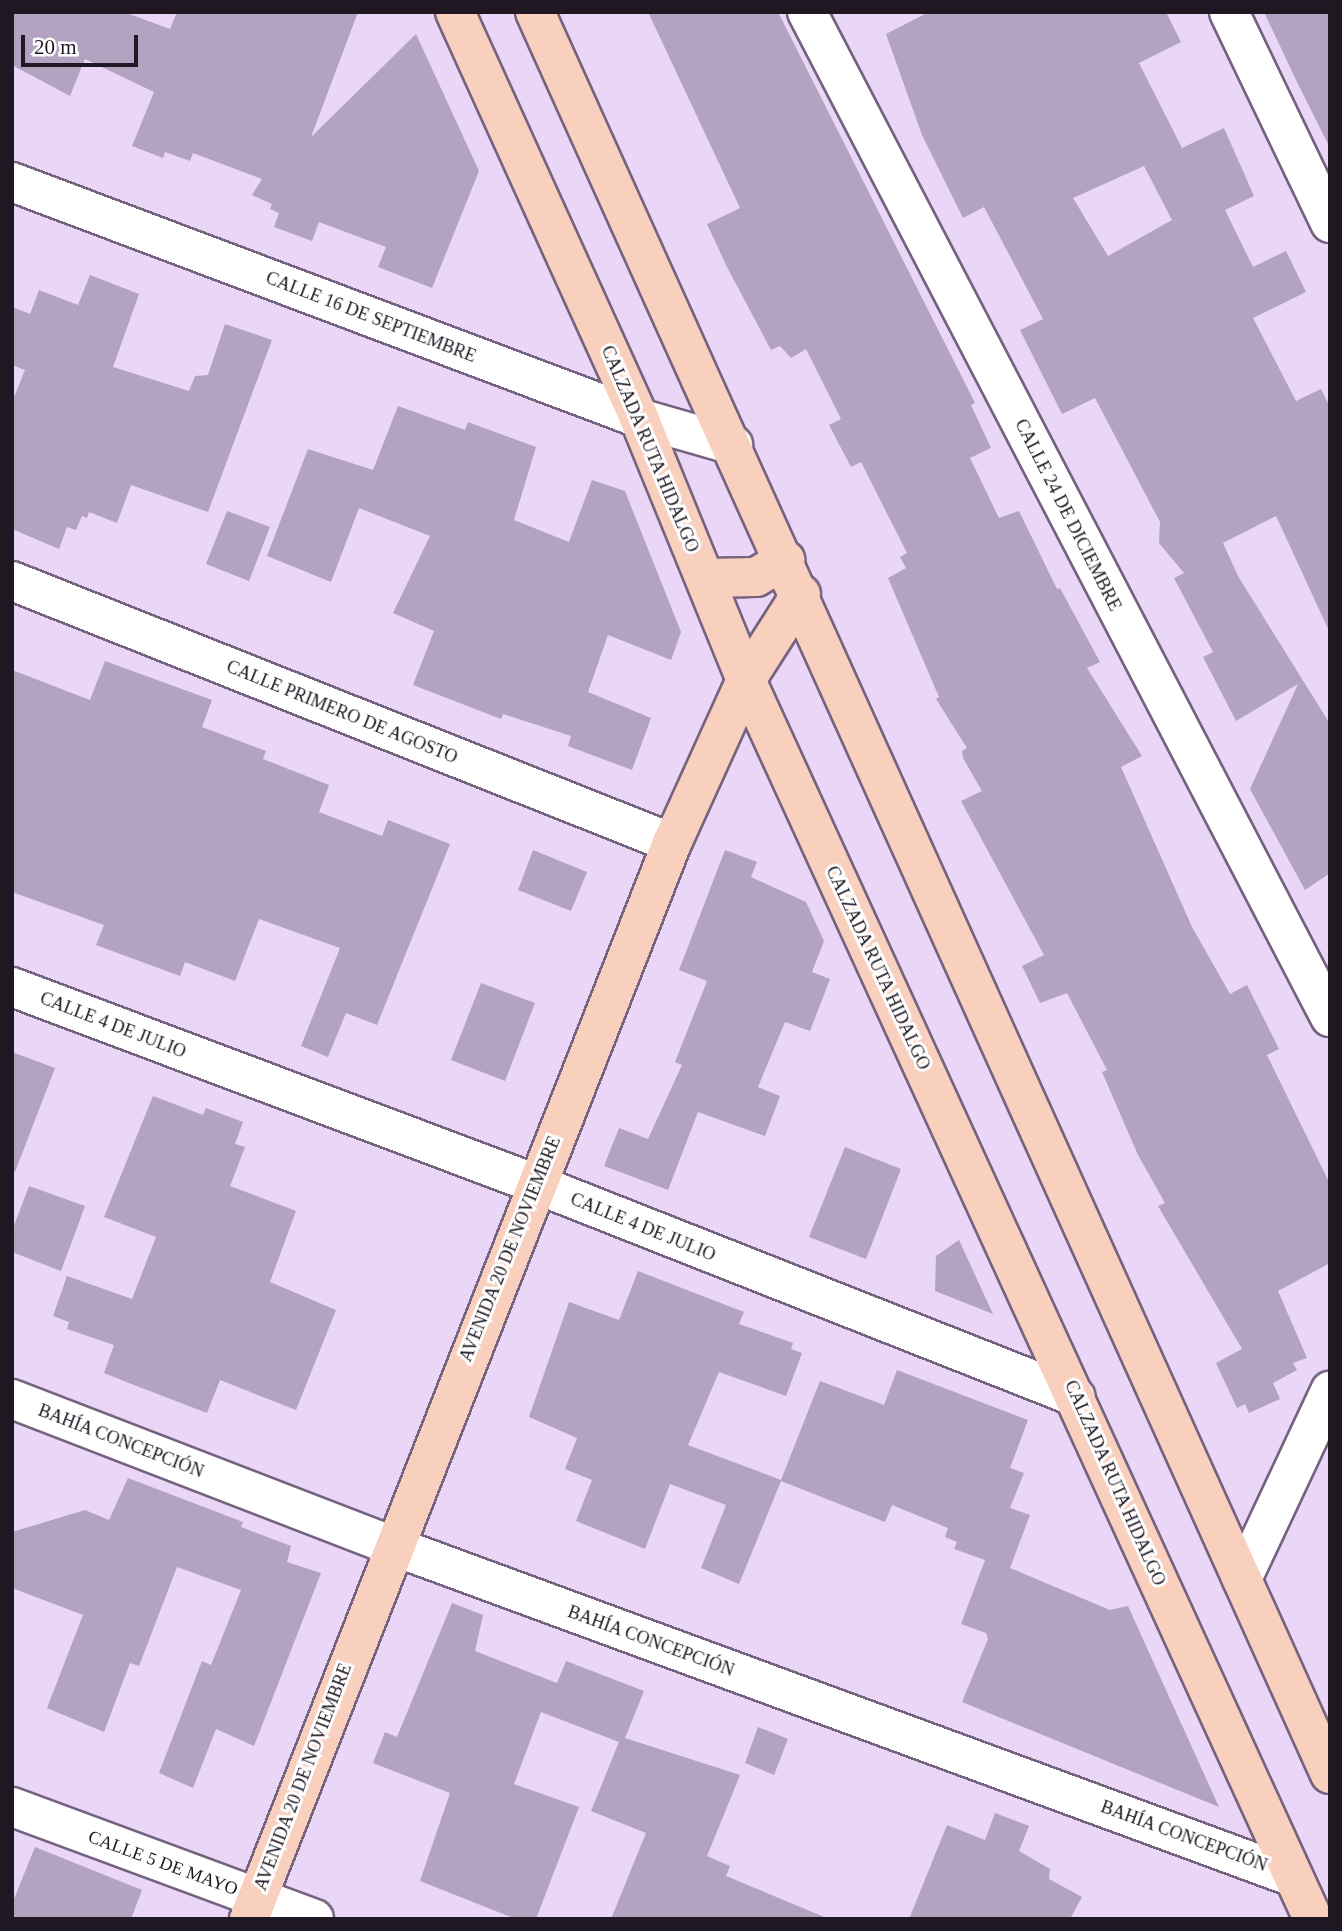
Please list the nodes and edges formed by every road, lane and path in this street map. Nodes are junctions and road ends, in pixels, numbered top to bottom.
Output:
1 (455, 12) edge
2 (535, 12) edge
3 (807, 12) edge
4 (1229, 12) edge
5 (12, 182) edge
6 (1330, 223) edge
7 (639, 418) junction
8 (733, 445) junction
9 (793, 577) junction
10 (706, 578) junction
11 (12, 581) edge
12 (746, 680) junction
13 (672, 843) junction
14 (12, 987) edge
15 (1330, 1017) edge
16 (536, 1184) junction
17 (1330, 1391) edge
18 (1076, 1397) junction
19 (12, 1399) edge
20 (393, 1546) junction
21 (1242, 1579) junction
22 (1330, 1774) edge
23 (12, 1807) edge
24 (1293, 1877) junction
25 (253, 1908) edge
26 (314, 1919) edge
27 (1313, 1919) edge

1 - 7 main road, CALZADA RUTA HIDALGO
2 - 8 main road
3 - 15 street, CALLE 24 DE DICIEMBRE
4 - 6 street
5 - 7 street, CALLE 16 DE SEPTIEMBRE
7 - 8 street, CALLE 16 DE SEPTIEMBRE
7 - 10 main road, CALZADA RUTA HIDALGO
8 - 9 main road
9 - 10 main road
9 - 12 main road, AVENIDA 20 DE NOVIEMBRE
9 - 21 main road
10 - 12 main road, CALZADA RUTA HIDALGO
11 - 13 street, CALLE PRIMERO DE AGOSTO
12 - 13 main road, AVENIDA 20 DE NOVIEMBRE
12 - 18 main road, CALZADA RUTA HIDALGO
13 - 16 main road, AVENIDA 20 DE NOVIEMBRE
14 - 16 street, CALLE 4 DE JULIO
16 - 18 street, CALLE 4 DE JULIO
16 - 20 main road, AVENIDA 20 DE NOVIEMBRE
17 - 21 street
18 - 24 main road, CALZADA RUTA HIDALGO
19 - 20 street, BAHÍA CONCEPCIÓN
20 - 24 street, BAHÍA CONCEPCIÓN
20 - 25 main road, AVENIDA 20 DE NOVIEMBRE
21 - 22 main road
23 - 25 street, CALLE 5 DE MAYO
24 - 27 main road, CALZADA RUTA HIDALGO
25 - 26 street, CALLE 5 DE MAYO

